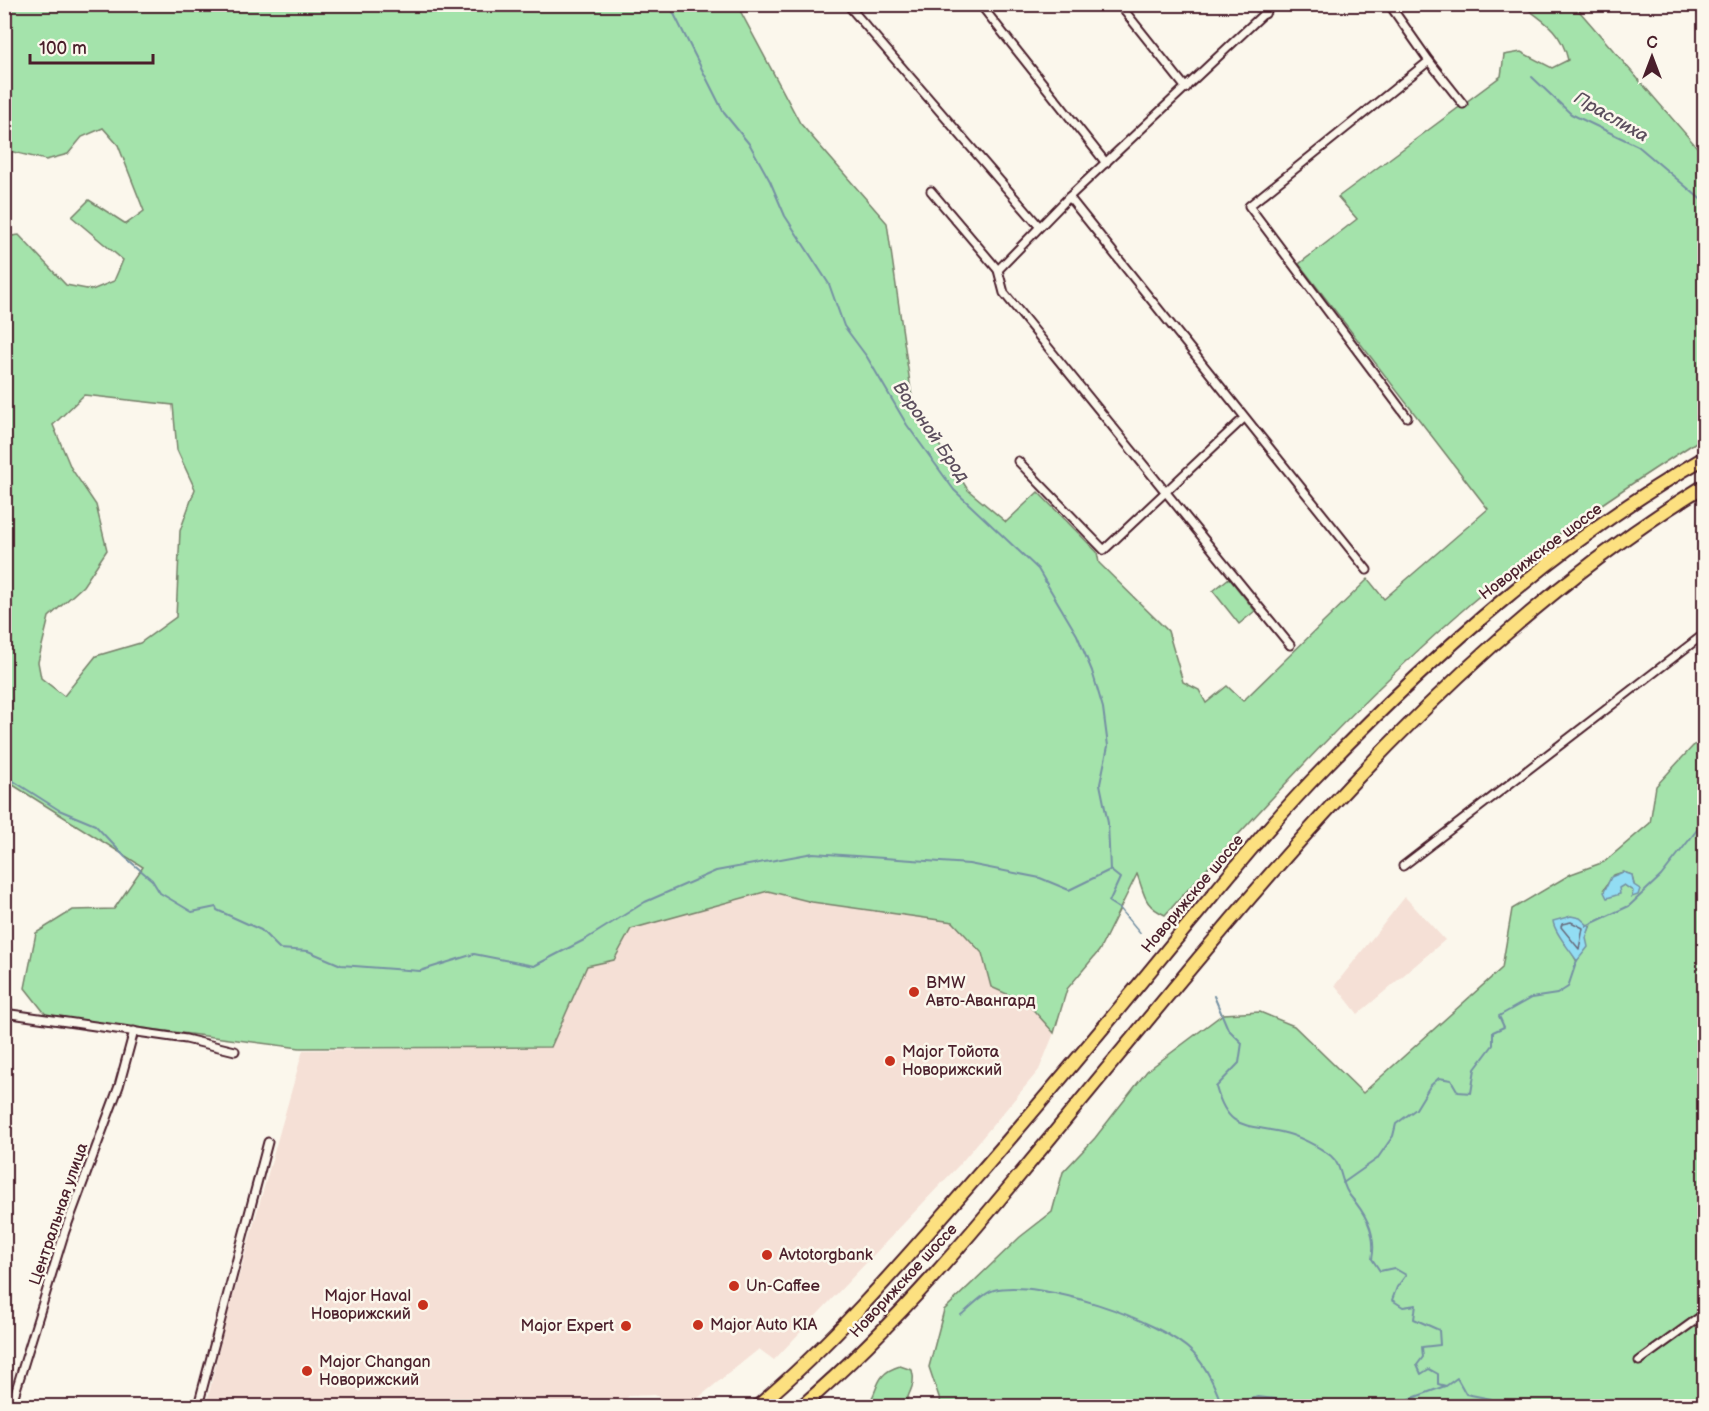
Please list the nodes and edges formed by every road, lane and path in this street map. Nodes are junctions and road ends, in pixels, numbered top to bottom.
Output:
1 (847, 4) edge
2 (980, 4) edge
3 (1119, 4) edge
4 (1258, 4) edge
5 (1274, 4) edge
6 (1389, 4) edge
7 (1265, 14) junction
8 (1429, 61) junction
9 (1186, 88) junction
10 (1463, 104) dead end
11 (1106, 163) junction
12 (931, 190) dead end
13 (1070, 197) junction
14 (1039, 226) junction
15 (998, 270) junction
16 (1407, 417) dead end
17 (1244, 418) junction
18 (1704, 458) edge
19 (1018, 460) dead end
20 (1704, 486) edge
21 (1167, 490) junction
22 (1367, 570) dead end
23 (1704, 634) edge
24 (1290, 645) dead end
25 (1403, 866) dead end
26 (4, 1013) edge
27 (134, 1031) junction
28 (235, 1052) dead end
29 (268, 1142) dead end
30 (1704, 1314) edge
31 (1639, 1361) dead end
32 (11, 1407) edge
33 (198, 1407) edge
34 (758, 1407) edge
35 (802, 1407) edge

1 - 14 street
2 - 11 street
3 - 9 street
4 - 7 street
5 - 7 street
6 - 8 street
7 - 9 street
8 - 10 street
8 - 16 street
9 - 11 street
11 - 13 street
12 - 15 street
13 - 14 street
13 - 17 street
14 - 15 street
15 - 21 street
17 - 21 street
17 - 22 street
18 - 34 highway, Новорижское шоссе
19 - 21 street
20 - 35 highway, Новорижское шоссе
21 - 24 street
23 - 25 street
26 - 27 street
27 - 28 street
27 - 32 street, Центральная улица
29 - 33 street
30 - 31 street

